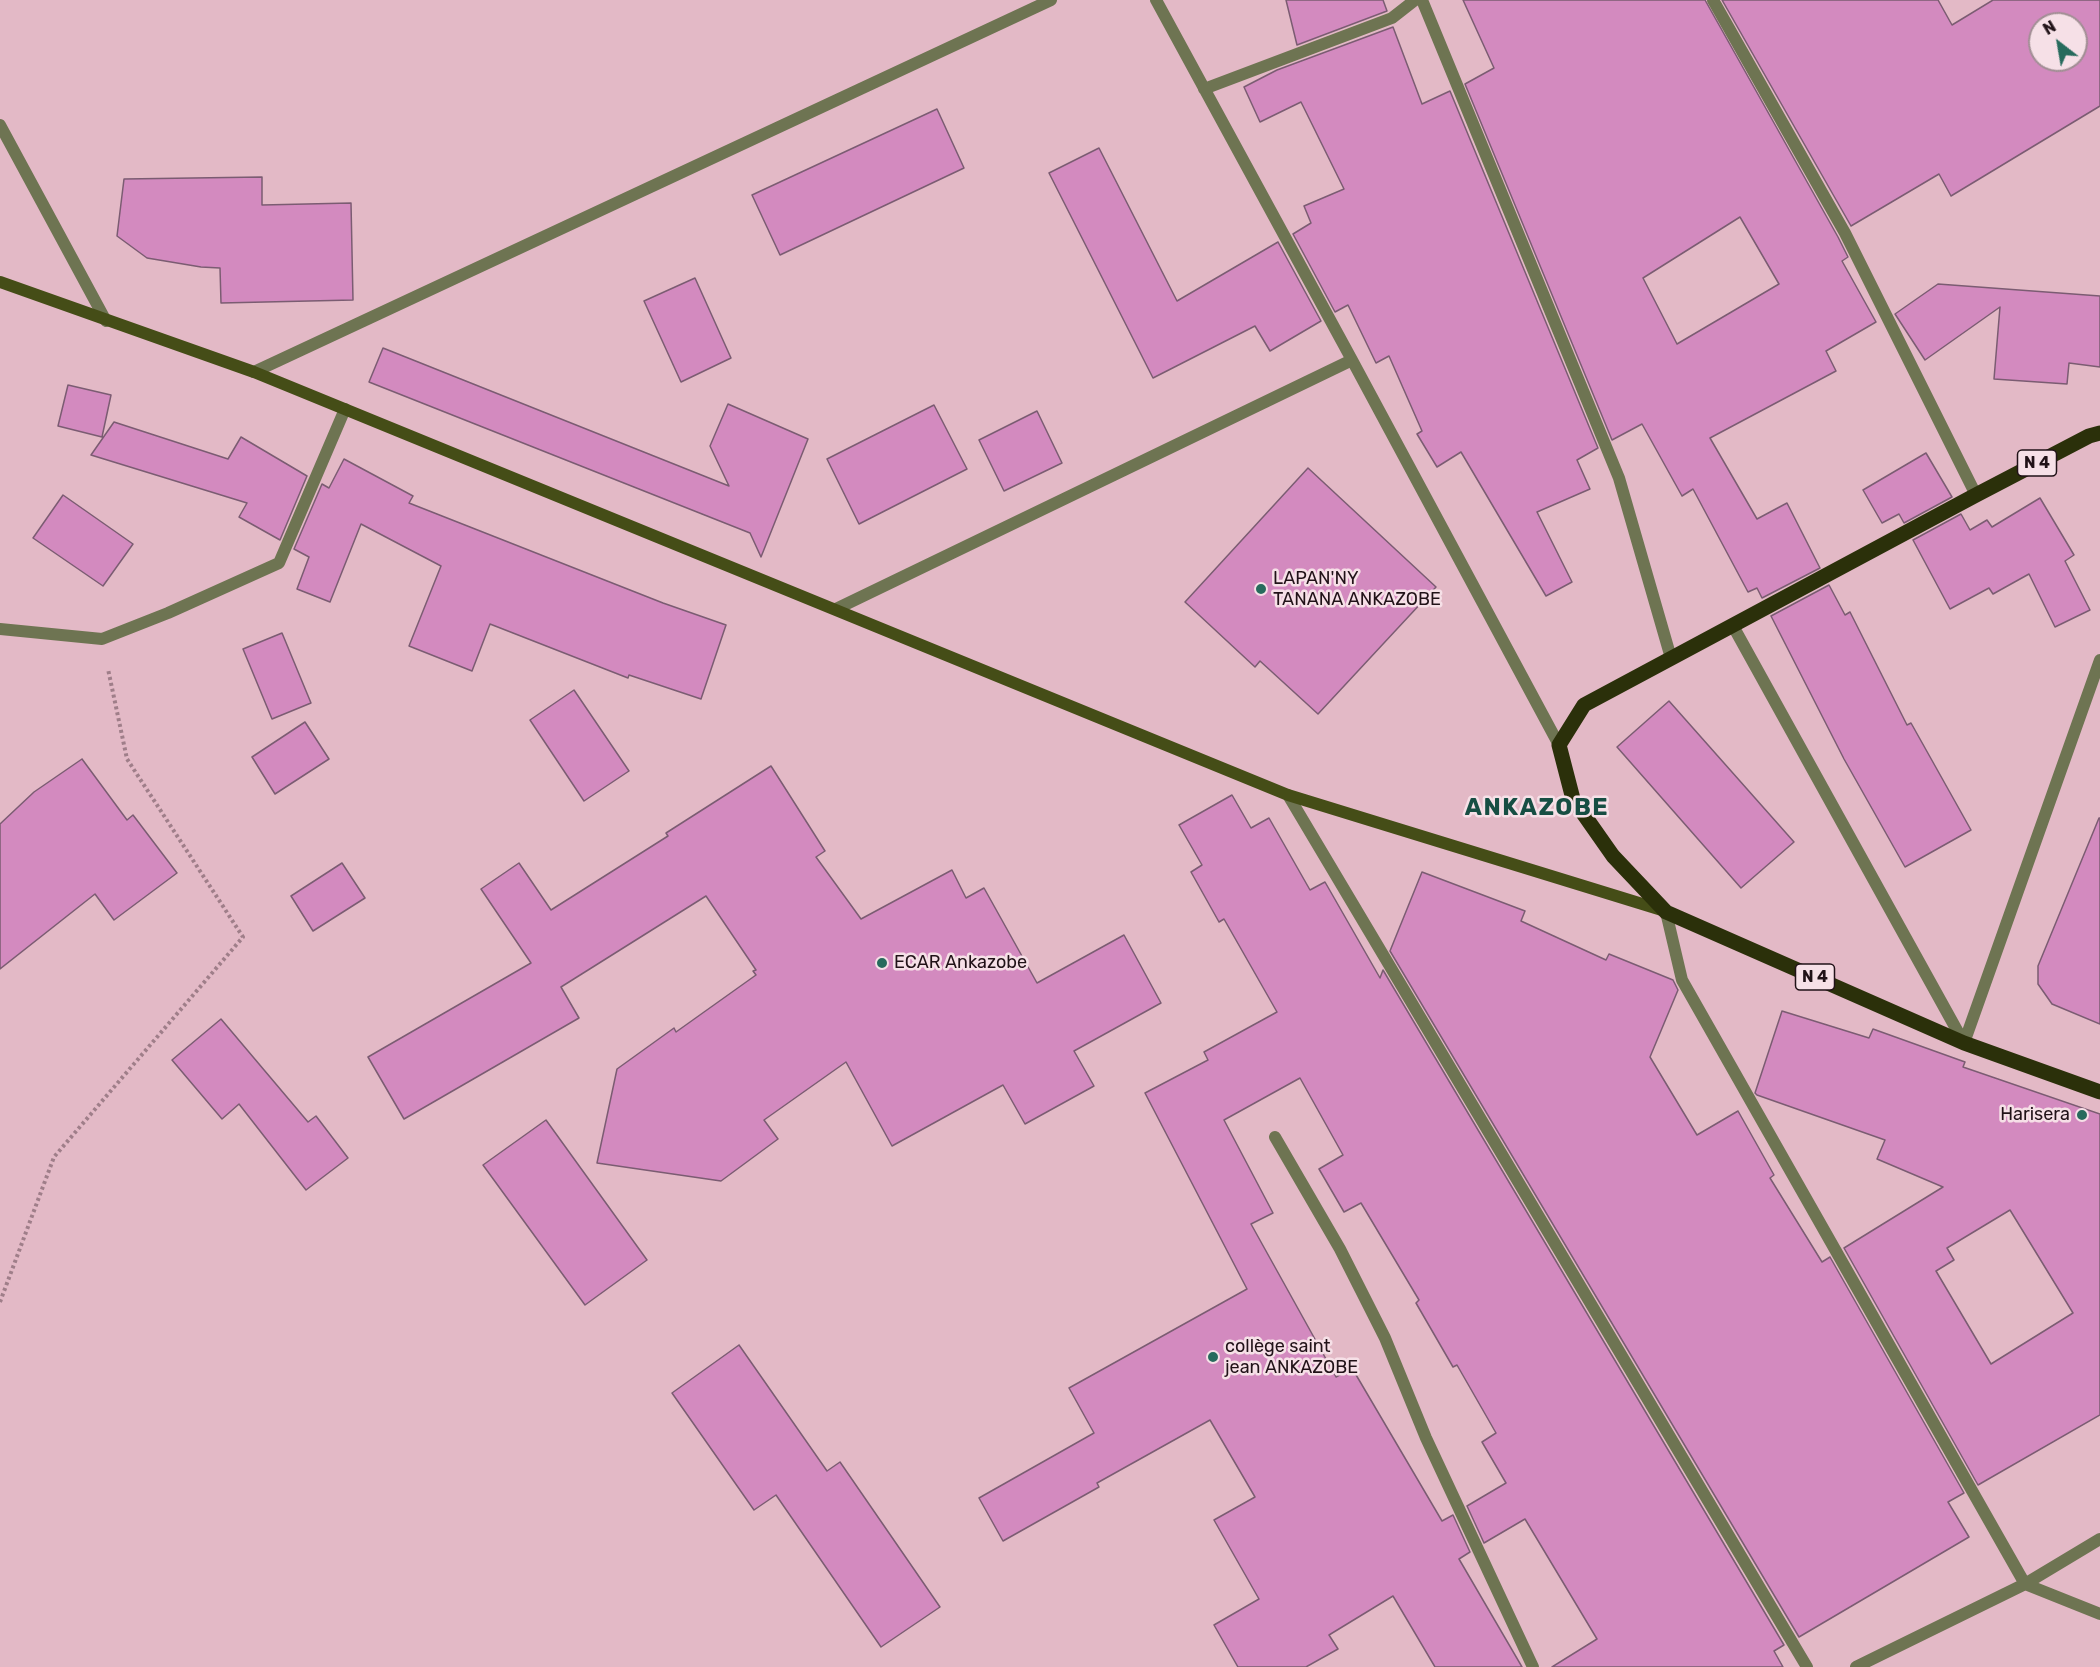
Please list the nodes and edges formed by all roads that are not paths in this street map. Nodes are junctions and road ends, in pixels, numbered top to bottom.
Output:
1 (1051, 0) edge
2 (1155, 0) edge
3 (1415, 0) edge
4 (1422, 0) edge
5 (1713, 0) edge
6 (1204, 89) junction
7 (0, 125) edge
8 (0, 282) edge
9 (106, 321) junction
10 (1352, 360) junction
11 (254, 372) junction
12 (345, 409) junction
13 (2100, 433) edge
14 (1976, 495) junction
15 (836, 609) junction
16 (1733, 626) junction
17 (0, 629) edge
18 (1671, 658) junction
19 (2100, 660) edge
20 (1559, 745) junction
21 (1288, 795) junction
22 (1666, 912) junction
23 (1964, 1043) junction
24 (2100, 1092) edge
25 (1275, 1137) dead end
26 (2100, 1539) edge
27 (2025, 1584) junction
28 (2100, 1614) edge
29 (1533, 1667) edge
30 (1807, 1667) edge
31 (1856, 1667) edge

1 - 11 street
2 - 6 street
3 - 6 street
4 - 18 street
5 - 14 street
6 - 10 street
7 - 9 street
8 - 9 street
9 - 11 street
10 - 15 street
10 - 20 street
11 - 12 street
12 - 15 street
12 - 17 street
13 - 14 main road, N 4
14 - 16 main road, N 4
15 - 21 street
16 - 18 main road, N 4
16 - 23 street
18 - 20 main road, N 4
19 - 23 street
20 - 22 main road, N 4
21 - 22 street
21 - 30 street
22 - 23 main road, N 4
22 - 27 street
23 - 24 main road, N 4
25 - 29 street
26 - 27 street
27 - 28 street
27 - 31 street

